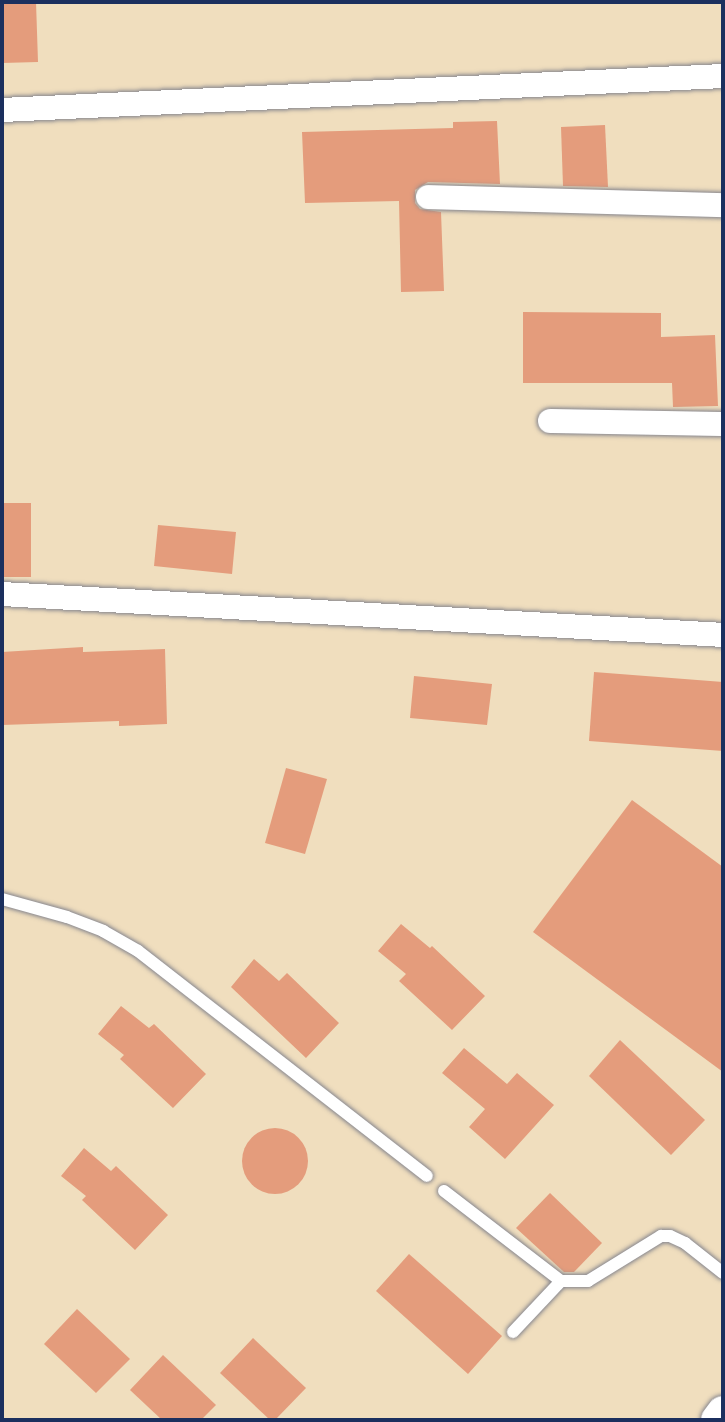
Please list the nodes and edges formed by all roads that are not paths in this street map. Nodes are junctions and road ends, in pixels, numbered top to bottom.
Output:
1 (723, 76) edge
2 (2, 110) edge
3 (428, 197) dead end
4 (723, 205) edge
5 (550, 421) dead end
6 (723, 424) edge
7 (2, 594) edge
8 (723, 635) edge
9 (2, 899) edge
10 (427, 1176) dead end
11 (444, 1191) dead end
12 (723, 1273) edge
13 (561, 1281) junction
14 (513, 1332) dead end
15 (723, 1412) edge
16 (717, 1420) edge

1 - 2 street
3 - 4 street
5 - 6 street
7 - 8 street
9 - 10 lane
11 - 13 lane
12 - 13 lane
13 - 14 lane
15 - 16 street

